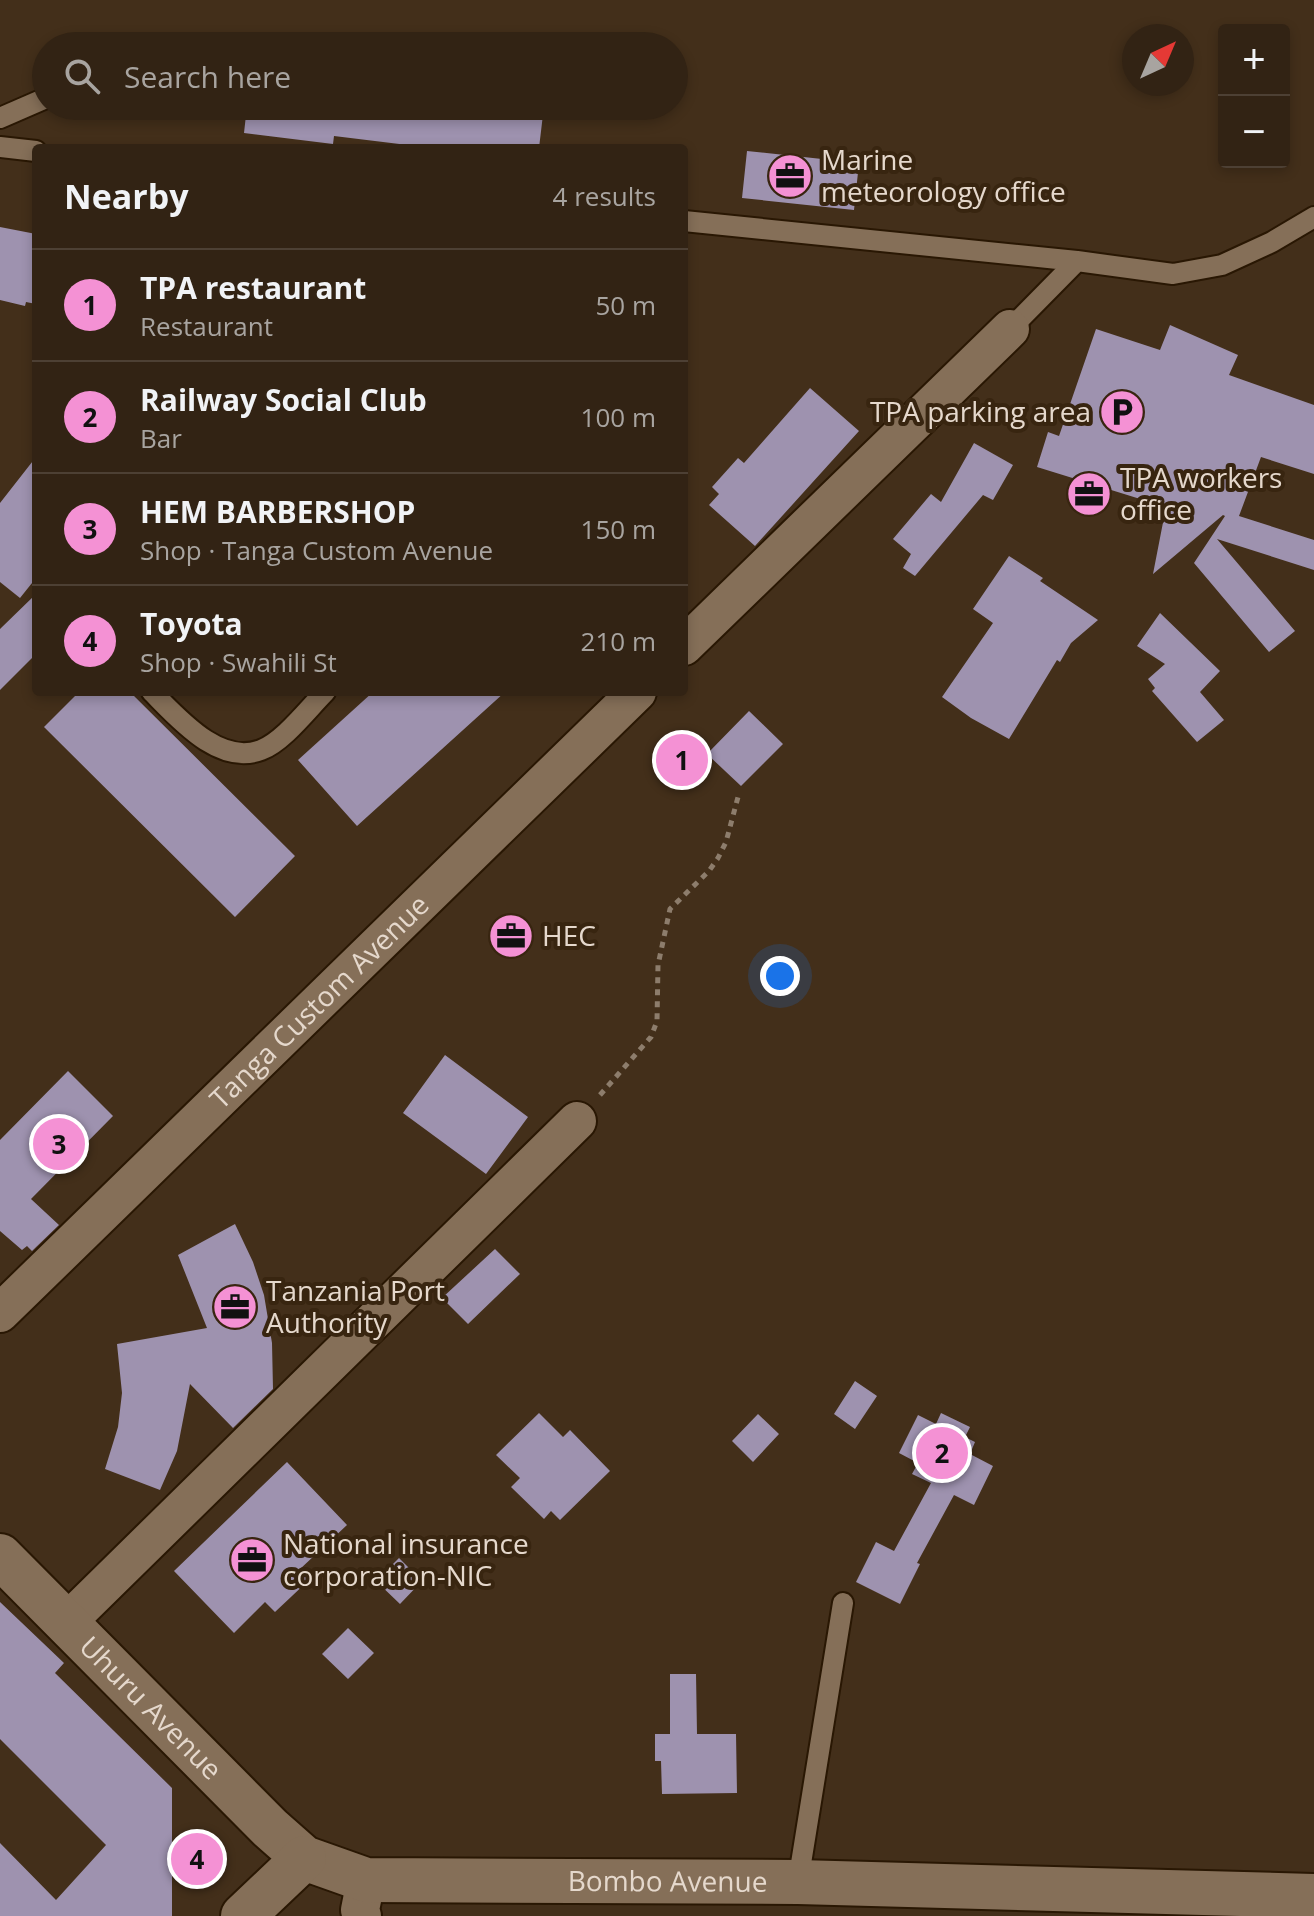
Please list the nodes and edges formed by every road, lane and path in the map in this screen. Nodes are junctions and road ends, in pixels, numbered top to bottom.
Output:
1 (32, 104) edge
2 (0, 118) edge
3 (0, 147) edge
4 (32, 151) edge
5 (1314, 217) edge
6 (688, 221) edge
7 (1077, 261) junction
8 (1010, 329) joint
9 (688, 642) edge
10 (156, 696) edge
11 (321, 696) edge
12 (633, 696) edge
13 (738, 797) dead end
14 (577, 1121) joint
15 (0, 1313) edge
16 (0, 1556) edge
17 (843, 1603) dead end
18 (65, 1624) junction
19 (304, 1858) junction
20 (798, 1882) junction
21 (1314, 1896) edge
22 (364, 1898) edge
23 (243, 1916) edge

1 - 2 lane
3 - 4 lane
5 - 7 lane
6 - 7 lane
7 - 8 lane
8 - 9 street
10 - 11 lane
12 - 15 street, Tanga Custom Avenue
13 - 14 path
14 - 18 street
16 - 18 street, Uhuru Avenue
17 - 20 lane
18 - 19 street, Uhuru Avenue
19 - 22 street, Bombo Avenue
19 - 23 street
20 - 21 street, Bombo Avenue
20 - 22 street, Bombo Avenue

